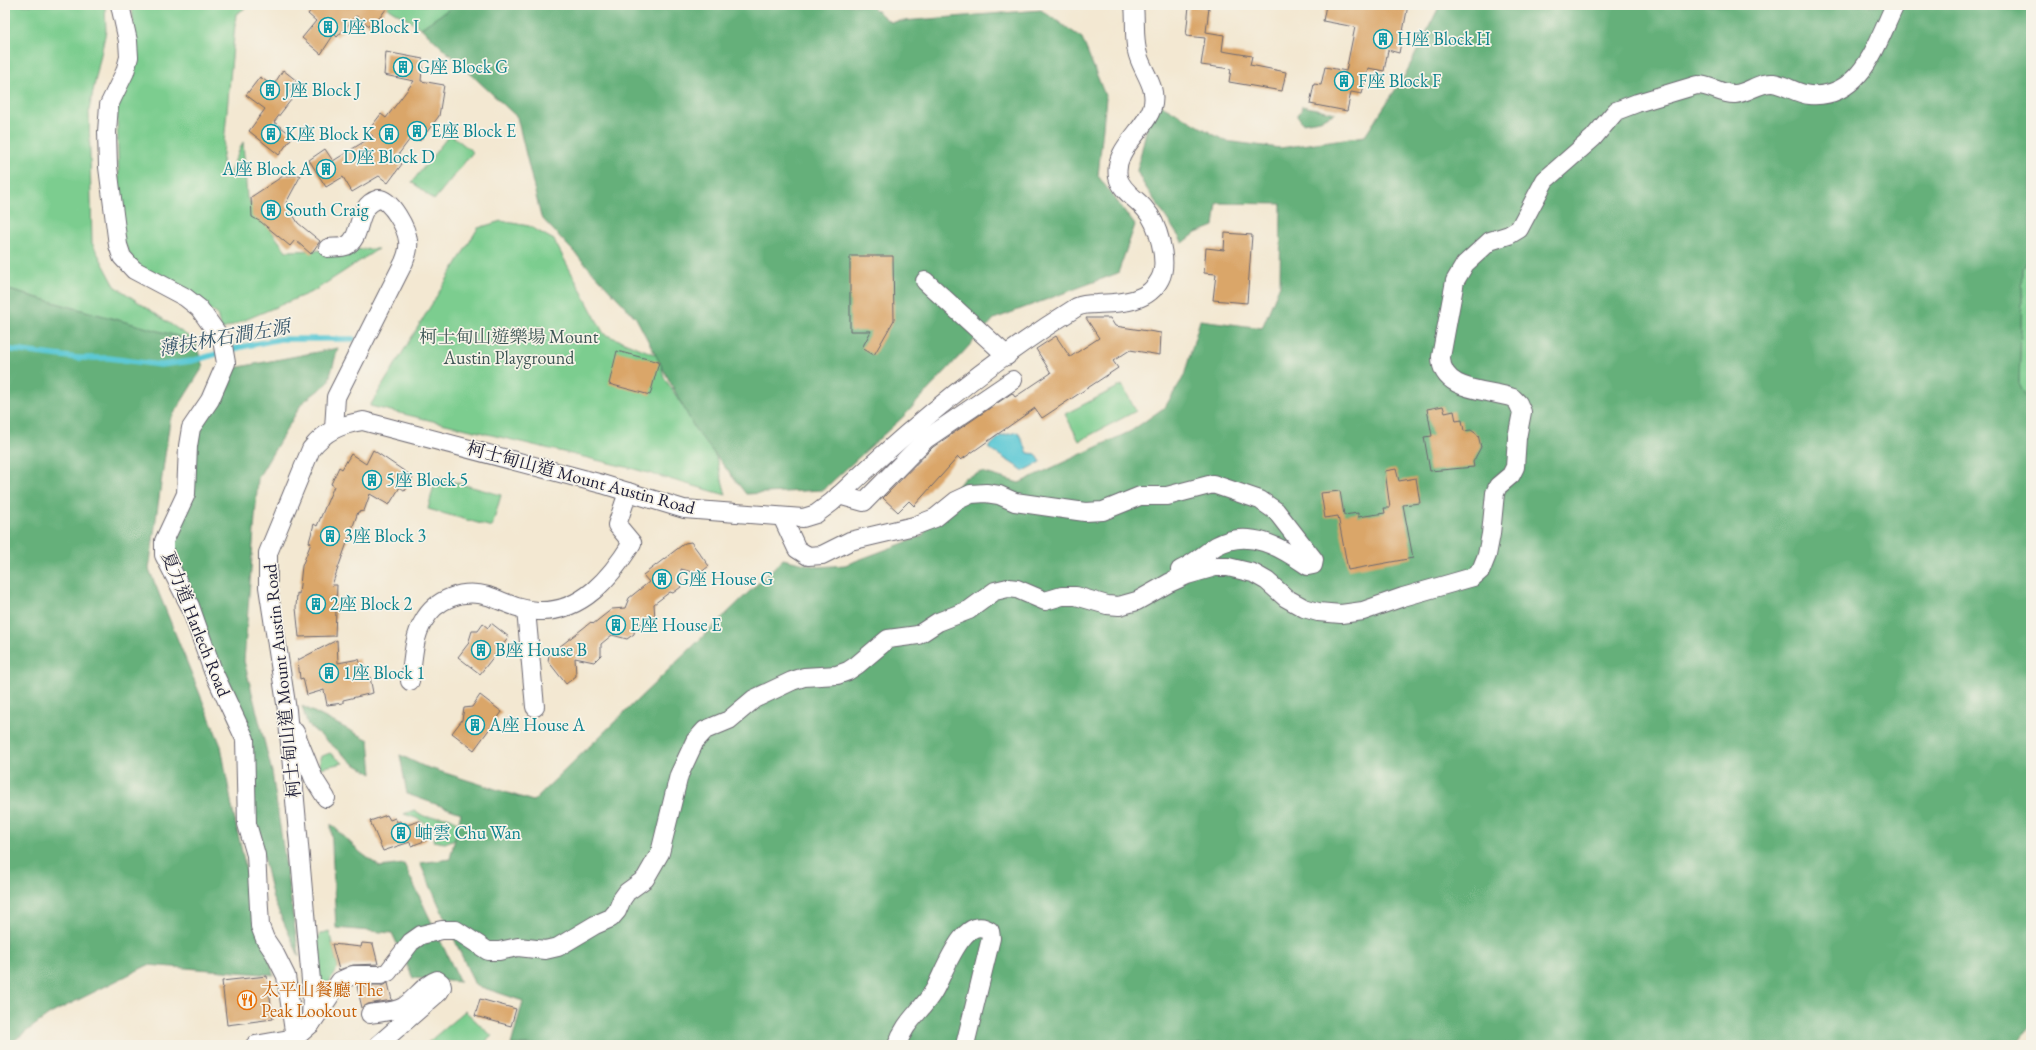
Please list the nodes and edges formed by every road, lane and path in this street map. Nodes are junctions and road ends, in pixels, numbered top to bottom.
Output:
1 (120, 5) edge
2 (1134, 5) edge
3 (1895, 5) edge
4 (328, 248) dead end
5 (925, 281) dead end
6 (1007, 356) junction
7 (1013, 380) dead end
8 (334, 429) junction
9 (628, 492) junction
10 (839, 495) junction
11 (782, 517) junction
12 (1169, 583) junction
13 (526, 610) junction
14 (410, 681) dead end
15 (535, 707) dead end
16 (287, 710) junction
17 (326, 798) dead end
18 (370, 1014) dead end
19 (311, 1024) junction
20 (295, 1038) junction
21 (263, 1044) edge
22 (378, 1045) edge
23 (897, 1045) edge
24 (965, 1045) edge

1 - 20 street, 夏力道 Harlech Road
2 - 6 street, 柯士甸山道 Mount Austin Road
3 - 12 street
4 - 8 street
5 - 6 street
6 - 10 street, 柯士甸山道 Mount Austin Road
7 - 10 street
8 - 9 street, 柯士甸山道 Mount Austin Road
8 - 16 street, 柯士甸山道 Mount Austin Road
9 - 11 street, 柯士甸山道 Mount Austin Road
9 - 13 street
10 - 11 street, 柯士甸山道 Mount Austin Road
11 - 12 street
12 - 19 street
13 - 14 street
13 - 15 street
16 - 17 street
16 - 19 street, 柯士甸山道 Mount Austin Road
18 - 22 street
19 - 20 street
20 - 21 street
23 - 24 street

